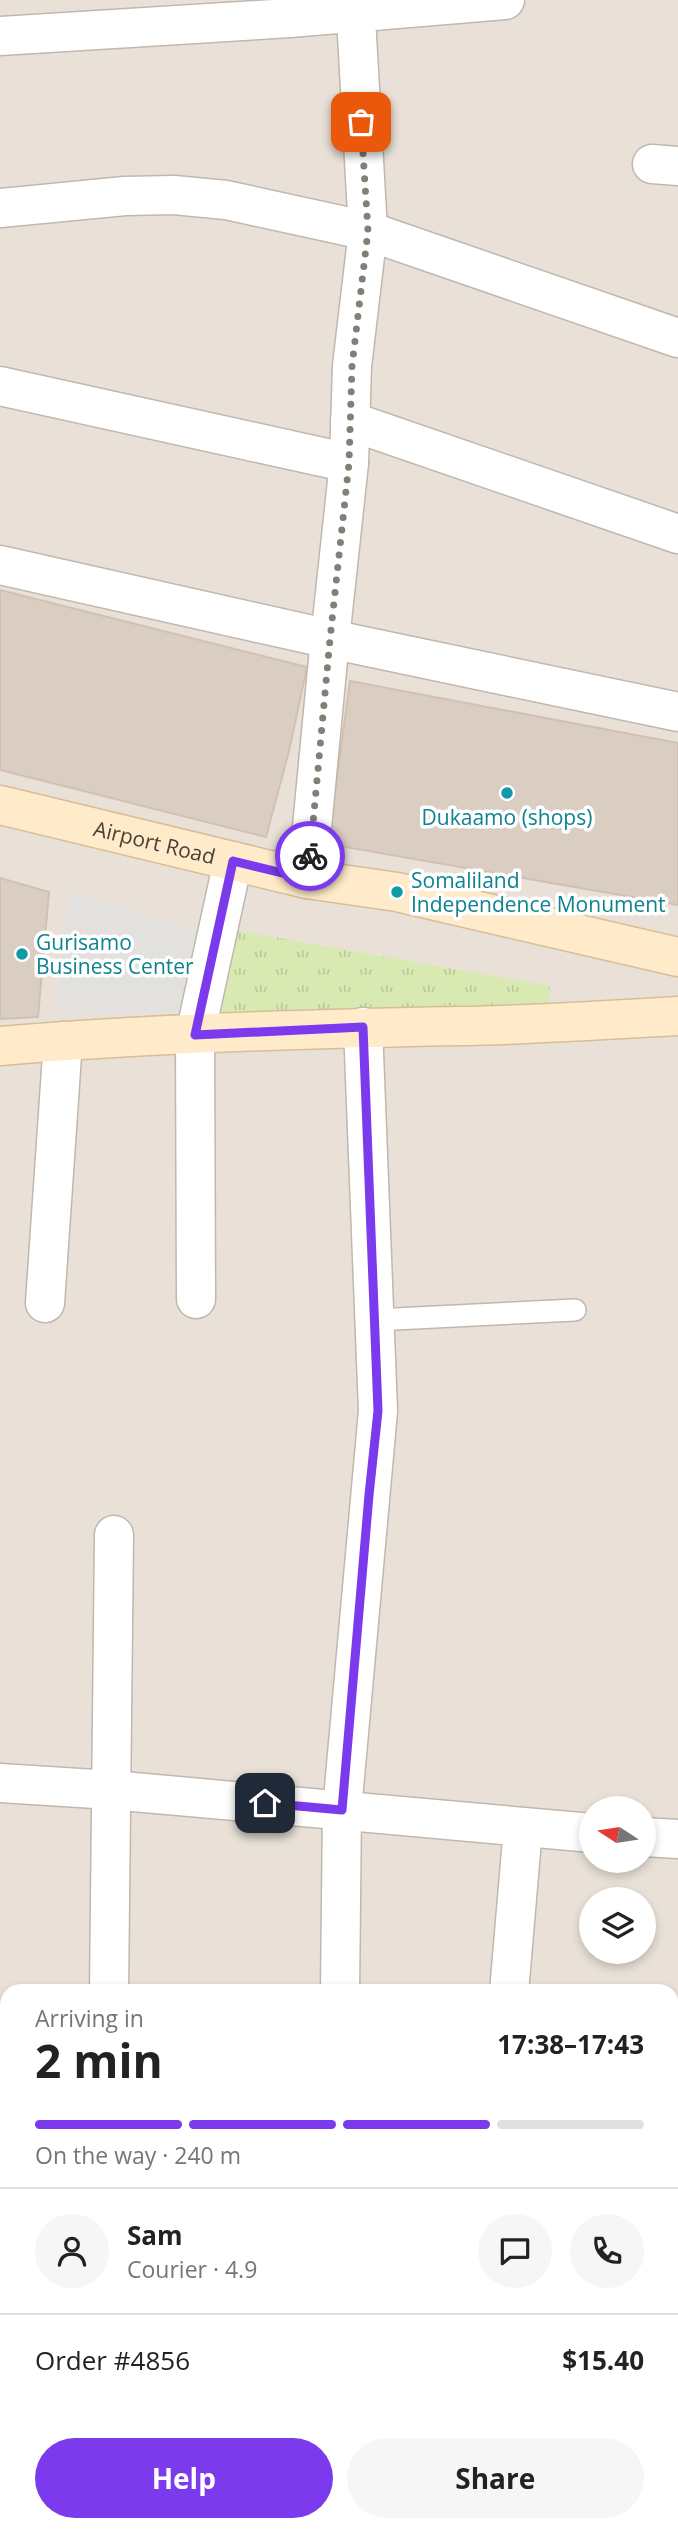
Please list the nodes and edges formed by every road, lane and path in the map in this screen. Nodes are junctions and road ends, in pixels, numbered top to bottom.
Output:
1 (505, 0) edge
2 (354, 6) edge
3 (0, 36) edge
4 (0, 208) edge
5 (368, 231) junction
6 (678, 338) edge
7 (0, 386) edge
8 (350, 421) junction
9 (349, 463) junction
10 (678, 534) edge
11 (0, 565) edge
12 (330, 639) junction
13 (678, 712) edge
14 (0, 805) edge
15 (233, 861) junction
16 (307, 879) junction
17 (678, 957) edge
18 (678, 1016) edge
19 (363, 1027) junction
20 (195, 1035) junction
21 (63, 1041) junction
22 (0, 1046) edge
23 (196, 1299) dead end
24 (44, 1303) dead end
25 (575, 1310) dead end
26 (375, 1320) junction
27 (114, 1535) dead end
28 (0, 1783) edge
29 (111, 1790) junction
30 (342, 1810) junction
31 (523, 1828) junction
32 (579, 1832) edge
33 (656, 1837) edge
34 (678, 1839) edge
35 (109, 1984) edge
36 (340, 1984) edge
37 (510, 1984) edge

1 - 2 street
2 - 3 street
2 - 5 street
4 - 5 street
5 - 6 street
5 - 8 street
7 - 9 street
8 - 9 street
8 - 10 street
9 - 12 street
11 - 12 street
12 - 13 street
12 - 16 street
14 - 15 main road, Airport Road
15 - 16 main road, Airport Road
15 - 20 street
16 - 17 main road, Airport Road
18 - 19 main road
19 - 20 main road
19 - 26 street
20 - 21 main road
20 - 23 street
21 - 22 main road
21 - 24 street
25 - 26 lane
26 - 30 street
27 - 29 street
28 - 29 street
29 - 30 street
29 - 35 street
30 - 31 street
30 - 36 street
31 - 32 street
31 - 37 street
33 - 34 street

